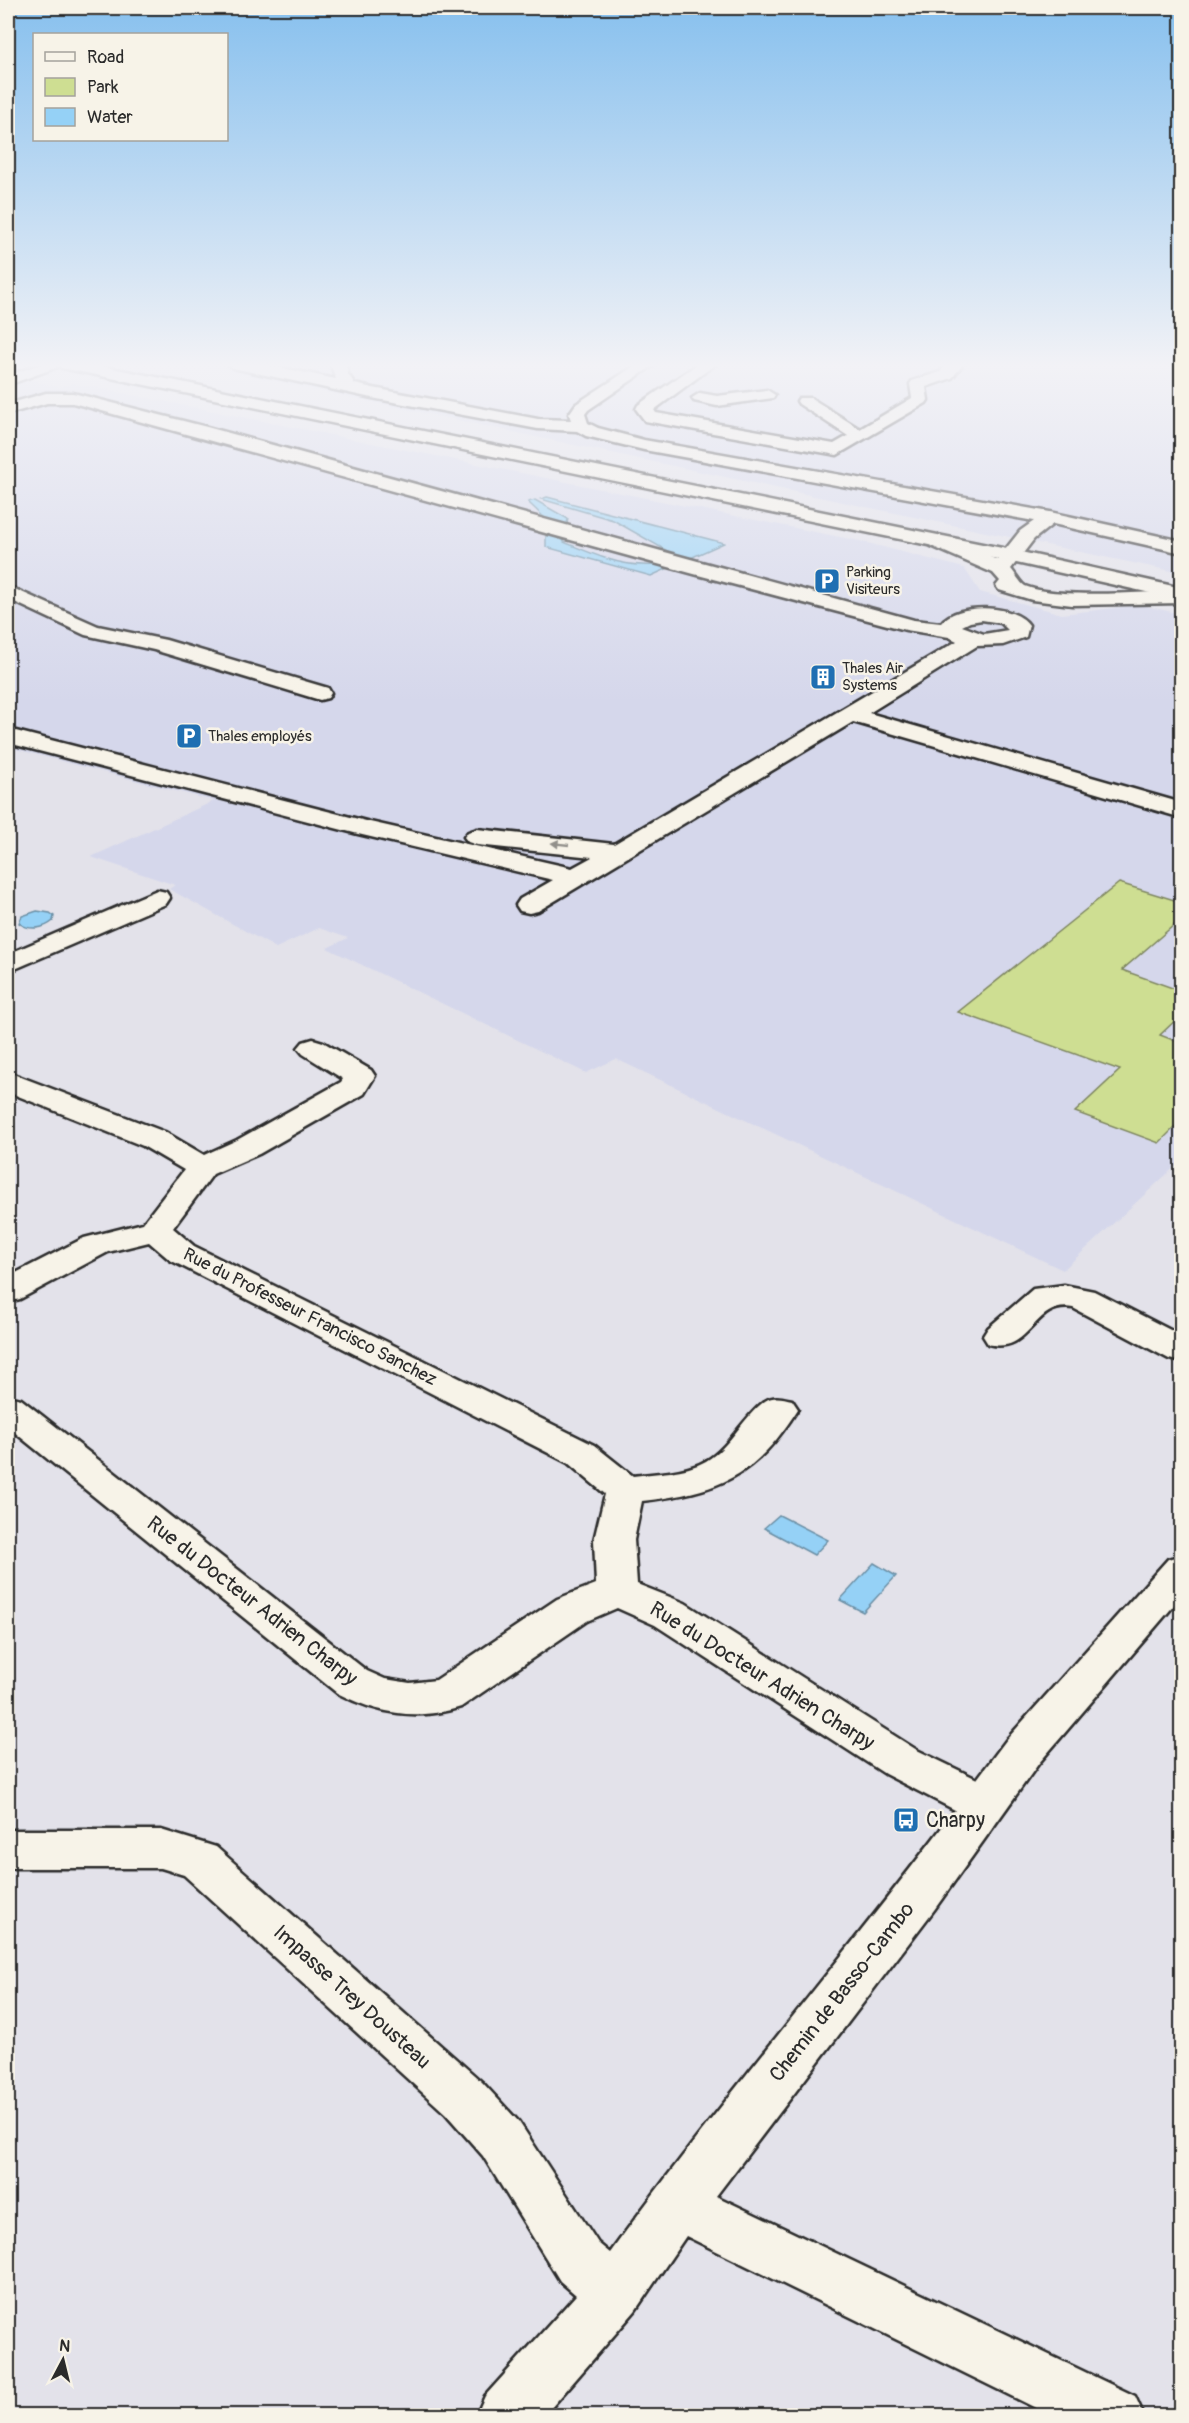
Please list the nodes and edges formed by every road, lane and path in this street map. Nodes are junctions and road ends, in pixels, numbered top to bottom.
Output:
1 (363, 476) edge
2 (615, 476) edge
3 (634, 476) edge
4 (817, 476) edge
5 (1050, 518) junction
6 (938, 542) junction
7 (1182, 547) edge
8 (1010, 563) junction
9 (1122, 575) junction
10 (1182, 583) edge
11 (8, 592) edge
12 (1182, 595) edge
13 (1072, 599) junction
14 (999, 617) junction
15 (963, 635) junction
16 (320, 693) dead end
17 (849, 714) junction
18 (8, 736) edge
19 (1182, 812) edge
20 (367, 829) junction
21 (618, 852) junction
22 (576, 877) junction
23 (157, 898) dead end
24 (529, 904) dead end
25 (8, 964) edge
26 (313, 1048) dead end
27 (8, 1082) edge
28 (202, 1167) junction
29 (155, 1230) junction
30 (8, 1291) edge
31 (1001, 1336) dead end
32 (1182, 1351) edge
33 (8, 1408) edge
34 (779, 1409) dead end
35 (625, 1490) junction
36 (1182, 1569) edge
37 (617, 1592) junction
38 (985, 1804) junction
39 (8, 1849) edge
40 (677, 2204) junction
41 (615, 2292) junction
42 (505, 2415) edge
43 (1115, 2415) edge

1 - 15 street
2 - 6 street
3 - 8 street
4 - 5 street
5 - 7 street
5 - 8 street
6 - 8 street
6 - 8 street
8 - 9 street
8 - 9 street
8 - 13 street
8 - 14 street
9 - 10 street
9 - 12 street
9 - 13 street
11 - 16 street
12 - 13 street
13 - 14 street
14 - 15 street
14 - 15 street
15 - 17 street
17 - 19 street
17 - 21 street
18 - 20 street
21 -> 20 street
20 - 22 street
21 - 22 street
22 - 24 street
23 - 25 street
26 - 28 street
27 - 28 street
28 - 29 street
29 - 30 street
29 - 35 street, Rue du Professeur Francisco Sanchez
31 - 32 street
33 - 37 street, Rue du Docteur Adrien Charpy
34 - 35 street
35 - 37 street
36 - 38 street, Chemin de Basso-Cambo
37 - 38 street, Rue du Docteur Adrien Charpy
38 - 40 street, Chemin de Basso-Cambo
39 - 41 street, Impasse Trey Dousteau
40 - 41 street, Chemin de Basso-Cambo
40 - 43 street
41 - 42 street, Chemin de Basso-Cambo

